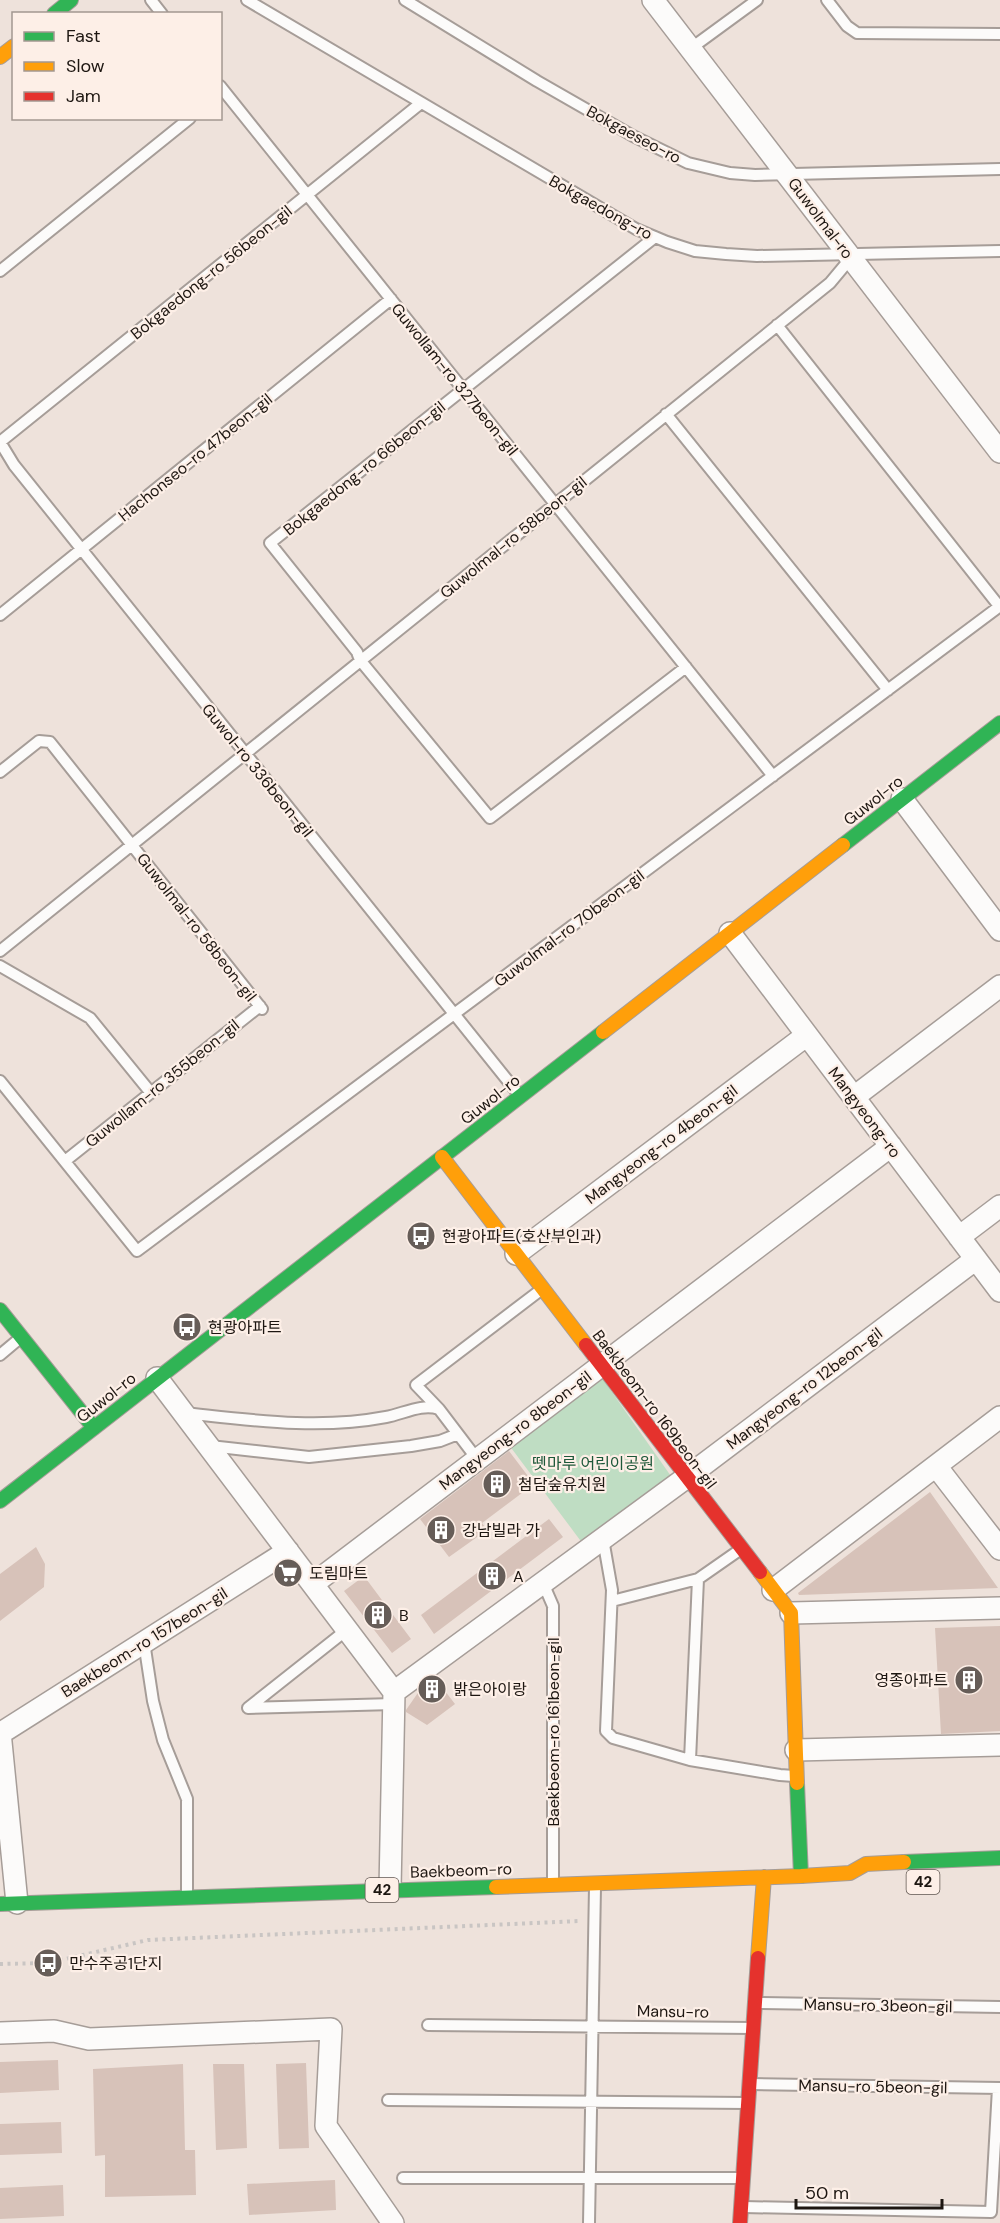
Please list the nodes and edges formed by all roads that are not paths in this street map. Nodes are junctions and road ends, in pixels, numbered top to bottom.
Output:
1 (71, 0) edge
2 (151, 0) edge
3 (247, 0) edge
4 (405, 0) edge
5 (653, 0) edge
6 (758, 0) edge
7 (827, 0) edge
8 (56, 12) edge
9 (160, 12) edge
10 (1000, 34) edge
11 (12, 48) edge
12 (690, 49) junction
13 (0, 57) edge
14 (222, 90) edge
15 (421, 103) junction
16 (188, 120) edge
17 (1000, 169) edge
18 (787, 174) junction
19 (307, 195) junction
20 (655, 237) junction
21 (1000, 251) edge
22 (849, 255) junction
23 (0, 271) edge
24 (391, 299) junction
25 (777, 325) junction
26 (463, 389) junction
27 (666, 414) junction
28 (996, 439) edge
29 (0, 442) edge
30 (555, 503) junction
31 (82, 549) junction
32 (1000, 606) edge
33 (0, 615) edge
34 (360, 660) junction
35 (686, 667) junction
36 (888, 690) junction
37 (1000, 723) edge
38 (246, 754) junction
39 (0, 772) edge
40 (773, 776) junction
41 (902, 799) junction
42 (132, 845) junction
43 (1000, 930) edge
44 (730, 933) junction
45 (0, 951) edge
46 (0, 966) edge
47 (1000, 986) edge
48 (261, 1007) joint
49 (454, 1014) junction
50 (807, 1035) junction
51 (0, 1081) edge
52 (151, 1093) junction
53 (520, 1096) junction
54 (854, 1097) junction
55 (891, 1146) junction
56 (442, 1157) junction
57 (65, 1161) junction
58 (1000, 1206) edge
59 (959, 1237) junction
60 (516, 1254) junction
61 (976, 1259) junction
62 (543, 1289) junction
63 (1000, 1291) edge
64 (0, 1310) edge
65 (22, 1337) junction
66 (0, 1355) edge
67 (601, 1365) junction
68 (157, 1378) junction
69 (439, 1409) junction
70 (183, 1413) junction
71 (1000, 1417) edge
72 (94, 1428) junction
73 (458, 1434) junction
74 (208, 1446) junction
75 (477, 1459) junction
76 (936, 1466) junction
77 (687, 1477) junction
78 (0, 1501) edge
79 (603, 1539) junction
80 (741, 1549) junction
81 (1000, 1549) edge
82 (288, 1551) junction
83 (698, 1579) junction
84 (543, 1582) junction
85 (313, 1584) junction
86 (773, 1590) junction
87 (612, 1601) junction
88 (1000, 1608) edge
89 (791, 1613) junction
90 (344, 1626) junction
91 (144, 1642) junction
92 (394, 1698) junction
93 (0, 1732) edge
94 (1000, 1745) edge
95 (796, 1750) junction
96 (690, 1760) junction
97 (797, 1776) junction
98 (1000, 1858) edge
99 (850, 1873) junction
100 (801, 1876) junction
101 (764, 1877) junction
102 (595, 1883) junction
103 (553, 1884) junction
104 (865, 1884) dead end
105 (390, 1889) junction
106 (187, 1896) junction
107 (8, 1904) edge
108 (755, 2003) junction
109 (1000, 2007) edge
110 (428, 2025) dead end
111 (593, 2026) junction
112 (753, 2028) junction
113 (0, 2033) edge
114 (749, 2084) junction
115 (999, 2088) edge
116 (388, 2100) dead end
117 (591, 2101) junction
118 (748, 2103) junction
119 (590, 2177) junction
120 (402, 2178) dead end
121 (743, 2178) junction
122 (741, 2206) junction
123 (393, 2223) edge
124 (589, 2223) edge
125 (740, 2223) edge

1 - 8 main road
2 - 9 lane
3 - 15 lane, Bokgaedong-ro
4 - 18 lane, Bokgaeseo-ro
5 - 12 street, Guwolmal-ro
6 - 12 lane
7 - 10 lane
11 - 13 main road
12 - 18 street, Guwolmal-ro
14 - 19 lane, Guwollam-ro 327beon-gil
15 - 19 lane, Bokgaedong-ro 56beon-gil
15 - 20 lane, Bokgaedong-ro
16 - 23 lane
17 - 18 lane, Bokgaeseo-ro
18 - 22 street, Guwolmal-ro
19 - 24 lane, Guwollam-ro 327beon-gil
19 - 29 lane, Bokgaedong-ro 56beon-gil
20 - 22 lane, Bokgaedong-ro
20 - 26 lane, Bokgaedong-ro 66beon-gil
21 - 22 lane, Bokgaedong-ro
22 - 25 lane, Guwolmal-ro 58beon-gil
22 - 28 street, Guwolmal-ro
24 - 26 lane, Guwollam-ro 327beon-gil
24 - 31 lane, Hachonseo-ro 47beon-gil
25 - 27 lane, Guwolmal-ro 58beon-gil
25 - 32 lane
26 - 30 lane, Guwollam-ro 327beon-gil
26 - 34 lane, Bokgaedong-ro 66beon-gil
27 - 30 lane, Guwolmal-ro 58beon-gil
27 - 36 lane
29 - 31 lane, Guwol-ro 336beon-gil
30 - 34 lane, Guwolmal-ro 58beon-gil
30 - 35 lane, Guwollam-ro 327beon-gil
31 - 33 lane, Hachonseo-ro 47beon-gil
31 - 38 lane, Guwol-ro 336beon-gil
32 - 36 lane, Guwolmal-ro 70beon-gil
34 - 35 lane
34 - 38 lane, Guwolmal-ro 58beon-gil
35 - 40 lane, Guwollam-ro 327beon-gil
36 - 40 lane, Guwolmal-ro 70beon-gil
37 - 41 main road, Guwol-ro
38 - 42 lane, Guwolmal-ro 58beon-gil
38 - 49 lane, Guwol-ro 336beon-gil
39 - 42 lane, Guwolmal-ro 58beon-gil
40 - 49 lane, Guwolmal-ro 70beon-gil
41 - 43 street
41 - 44 main road, Guwol-ro
42 - 45 lane, Guwolmal-ro 58beon-gil
42 - 48 lane, Guwolmal-ro 58beon-gil
44 - 50 street, Mangyeong-ro
44 - 53 main road, Guwol-ro
46 - 52 lane
47 - 54 street
48 - 52 lane, Guwollam-ro 355beon-gil
49 - 53 lane, Guwol-ro 336beon-gil
49 - 57 lane, Guwolmal-ro 70beon-gil
50 - 54 street, Mangyeong-ro
50 - 60 street, Mangyeong-ro 4beon-gil
51 - 57 lane
52 - 57 lane, Guwollam-ro 355beon-gil
53 - 56 main road, Guwol-ro
54 - 55 street, Mangyeong-ro
55 - 59 street, Mangyeong-ro
55 - 67 street, Mangyeong-ro 8beon-gil
56 - 60 main road, Baekbeom-ro 169beon-gil
56 - 68 main road, Guwol-ro
58 - 59 street
59 - 61 street, Mangyeong-ro
60 - 62 main road, Baekbeom-ro 169beon-gil
61 - 63 street, Mangyeong-ro
61 - 77 street, Mangyeong-ro 12beon-gil
62 - 67 main road, Baekbeom-ro 169beon-gil
62 - 69 lane
64 - 65 main road
65 - 66 lane
65 - 72 main road
67 - 75 street, Mangyeong-ro 8beon-gil
67 - 77 main road, Baekbeom-ro 169beon-gil
68 - 70 street
68 - 72 main road, Guwol-ro
69 - 70 lane
69 - 73 lane
70 - 74 street
71 - 76 street
72 - 78 main road, Guwol-ro
73 - 74 lane
73 - 75 lane
74 - 82 street
75 - 85 street, Mangyeong-ro 8beon-gil
76 - 81 street
76 - 86 street
77 - 79 street, Mangyeong-ro 12beon-gil
77 - 80 main road, Baekbeom-ro 169beon-gil
79 - 84 street, Mangyeong-ro 12beon-gil
79 - 87 lane
80 - 83 lane
80 - 86 main road, Baekbeom-ro 169beon-gil
82 - 85 street
82 - 91 street, Baekbeom-ro 157beon-gil
83 - 87 lane
83 - 96 lane
84 - 92 street, Mangyeong-ro 12beon-gil
84 - 103 lane, Baekbeom-ro 161beon-gil
85 - 90 street
86 - 89 main road, Baekbeom-ro 169beon-gil
87 - 96 lane
88 - 89 street
89 - 95 main road
90 - 92 street
90 - 92 lane
91 - 93 street, Baekbeom-ro 157beon-gil
91 - 106 lane
92 - 105 street
93 - 107 street
94 - 95 street
95 - 97 main road
96 - 97 lane
97 - 100 main road
98 - 99 main road, Baekbeom-ro / 42
99 - 100 main road, Baekbeom-ro / 42
99 - 104 main road
100 - 101 main road, Baekbeom-ro / 42
101 - 102 main road, Baekbeom-ro / 42
101 - 108 main road
102 - 103 main road, Baekbeom-ro / 42
102 - 111 lane
103 - 105 main road, Baekbeom-ro / 42
105 - 106 main road, Baekbeom-ro / 42
106 - 107 main road, Baekbeom-ro / 42
108 - 109 lane, Mansu-ro 3beon-gil
108 - 112 main road
110 - 111 lane, Mansu-ro
111 - 112 lane, Mansu-ro
111 - 117 lane
112 - 114 main road
113 - 123 street
114 - 115 lane, Mansu-ro 5beon-gil
114 - 118 main road
115 - 122 lane, Mansu-ro 5beon-gil
116 - 117 lane
117 - 118 lane
117 - 119 lane
118 - 121 main road
119 - 120 lane
119 - 121 lane
119 - 124 lane
121 - 122 main road
122 - 125 main road

